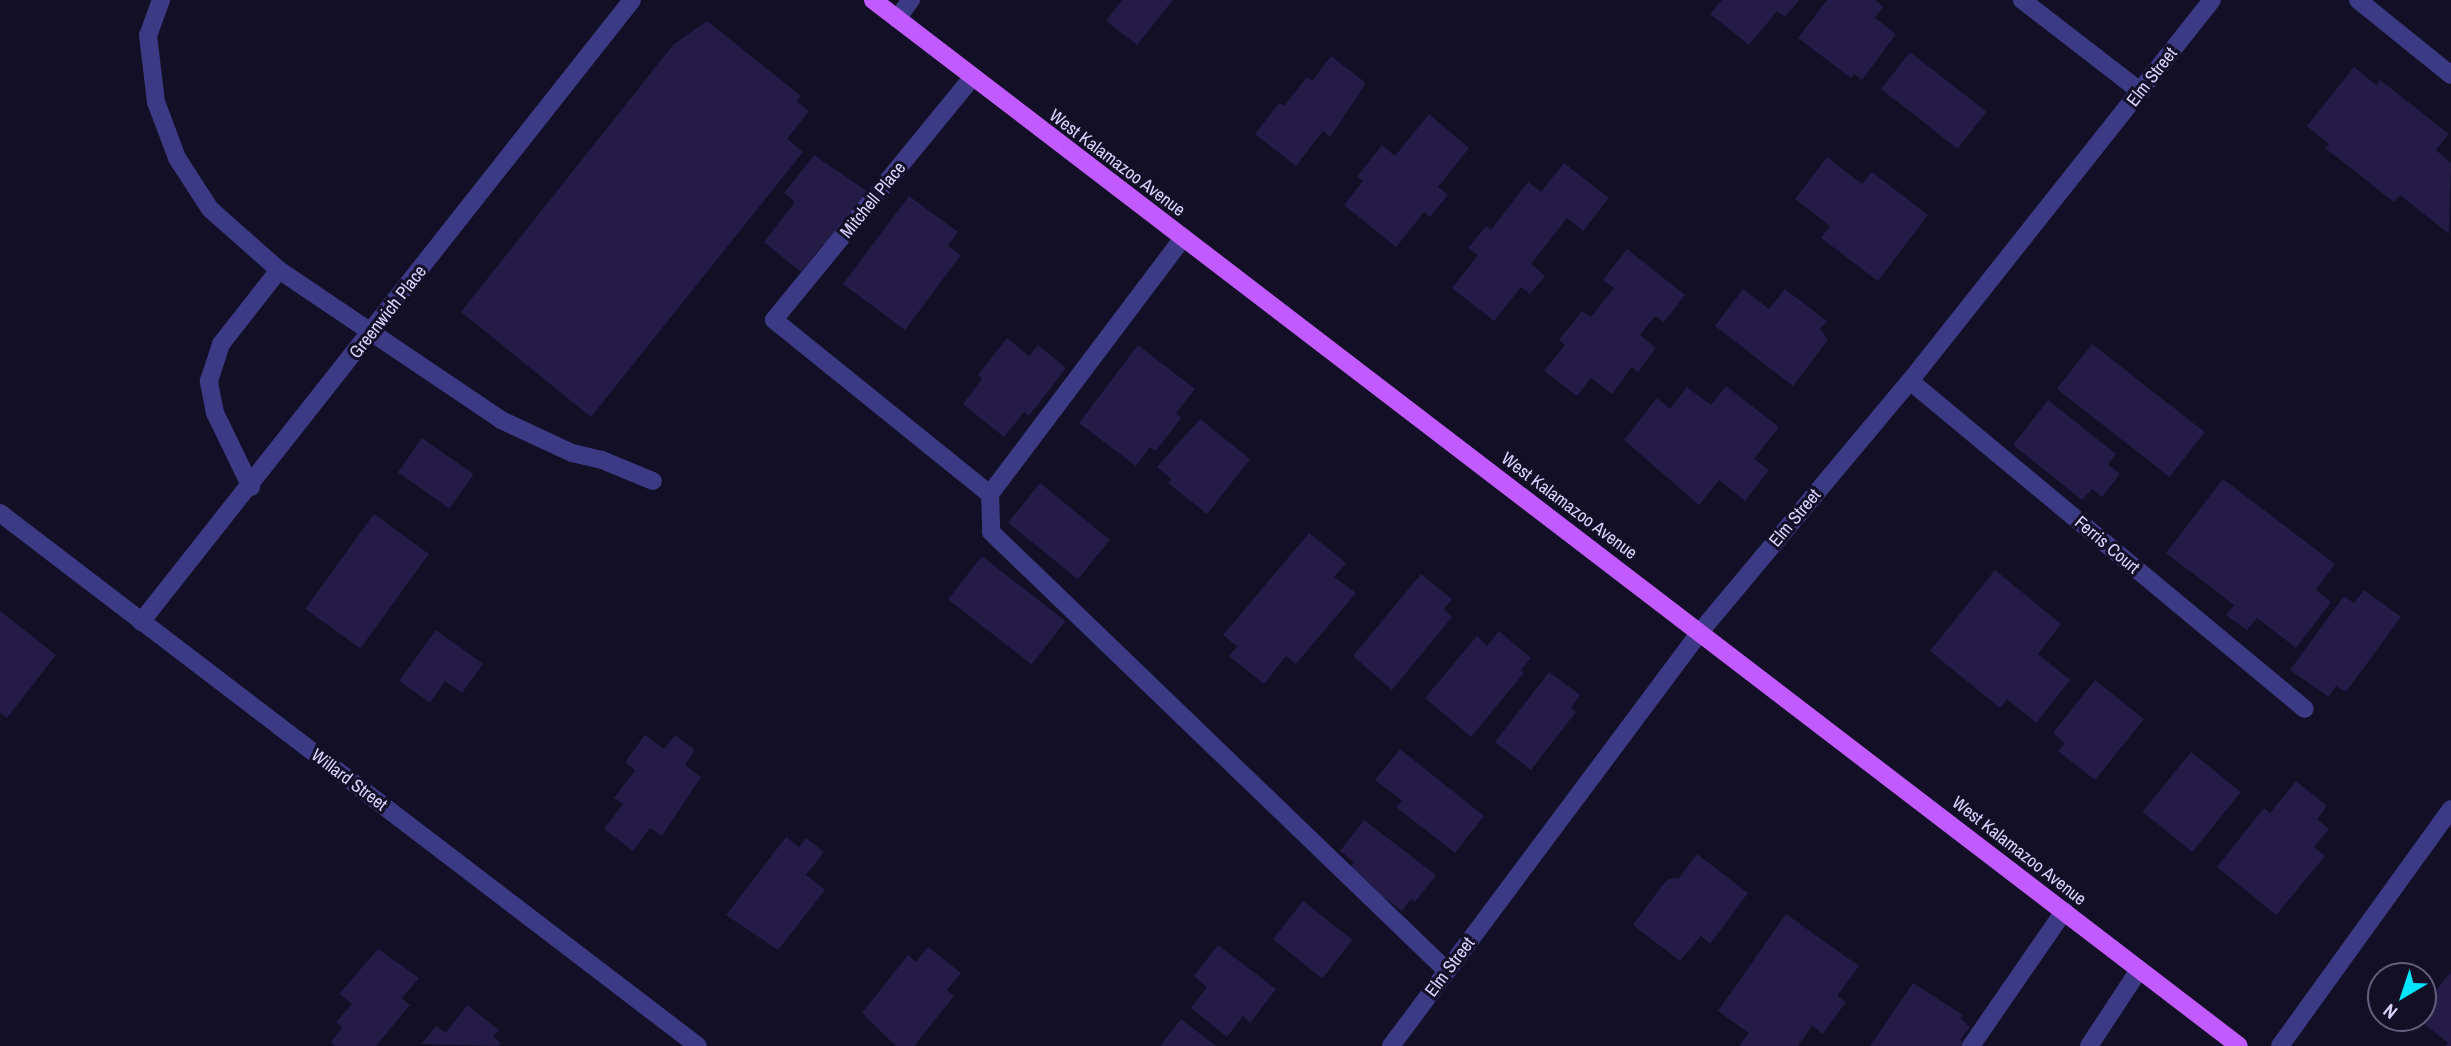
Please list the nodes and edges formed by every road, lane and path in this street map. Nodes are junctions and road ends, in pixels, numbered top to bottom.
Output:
1 (161, 0) edge
2 (632, 0) edge
3 (873, 0) edge
4 (911, 0) edge
5 (2022, 0) edge
6 (2212, 0) edge
7 (2358, 0) edge
8 (897, 19) junction
9 (2451, 75) edge
10 (971, 79) junction
11 (2141, 92) junction
12 (1182, 239) junction
13 (279, 270) junction
14 (372, 332) junction
15 (1910, 381) junction
16 (653, 481) dead end
17 (251, 487) junction
18 (990, 494) junction
19 (0, 513) edge
20 (141, 622) junction
21 (1700, 632) junction
22 (2305, 709) dead end
23 (2451, 809) edge
24 (2064, 911) junction
25 (2139, 970) junction
26 (1447, 971) junction
27 (698, 1046) edge
28 (1391, 1046) edge
29 (1972, 1046) edge
30 (2089, 1046) edge
31 (2239, 1046) edge
32 (2280, 1046) edge

1 - 13 street
2 - 14 street, Greenwich Place
3 - 8 main road, West Kalamazoo Avenue
4 - 8 street
5 - 11 street
6 - 11 street, Elm Street
7 - 9 street
8 - 10 main road, West Kalamazoo Avenue
10 - 12 main road, West Kalamazoo Avenue
10 - 18 street, Mitchell Place
11 - 15 street, Elm Street
12 - 18 street
12 - 21 main road, West Kalamazoo Avenue
13 - 14 street
13 - 17 street
14 - 16 street
14 - 17 street, Greenwich Place
15 - 21 street, Elm Street
15 - 22 street, Ferris Court
17 - 20 street, Greenwich Place
18 - 26 street
19 - 20 street, Willard Street
20 - 27 street, Willard Street
21 - 24 main road, West Kalamazoo Avenue
21 - 26 street, Elm Street
23 - 32 street
24 - 25 main road, West Kalamazoo Avenue
24 - 29 street
25 - 30 street
25 - 31 main road, West Kalamazoo Avenue
26 - 28 street, Elm Street

